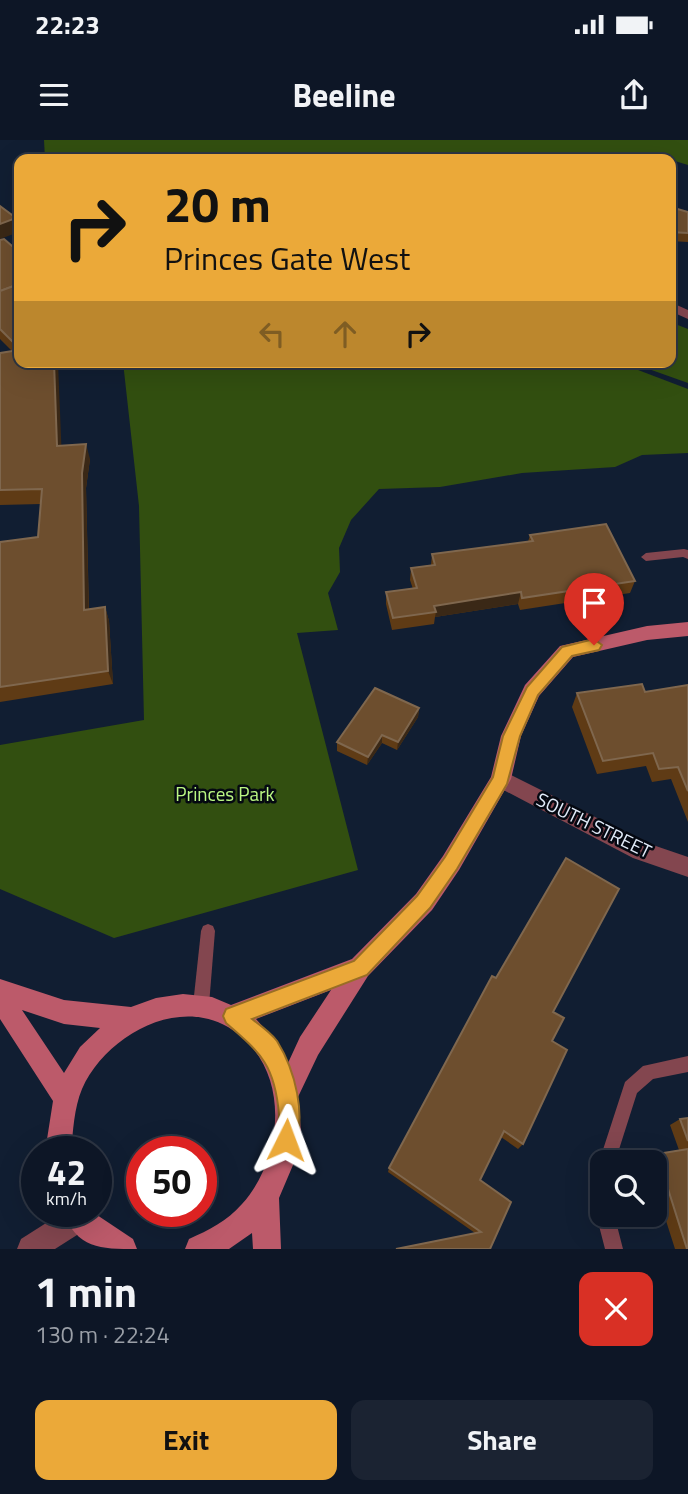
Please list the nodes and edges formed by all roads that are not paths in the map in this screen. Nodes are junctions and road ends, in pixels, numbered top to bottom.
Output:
1 (688, 555) edge
2 (646, 557) dead end
3 (688, 629) edge
4 (501, 779) junction
5 (687, 869) edge
6 (208, 931) dead end
7 (360, 968) junction
8 (0, 991) edge
9 (0, 999) edge
10 (201, 1005) junction
11 (233, 1016) junction
12 (130, 1019) junction
13 (688, 1064) edge
14 (287, 1093) junction
15 (66, 1098) junction
16 (59, 1136) edge
17 (611, 1150) edge
18 (266, 1195) junction
19 (608, 1227) edge
20 (87, 1228) edge
21 (31, 1249) edge
22 (123, 1249) edge
23 (199, 1249) edge
24 (267, 1249) edge
25 (614, 1249) edge

1 - 2 lane
3 - 4 main road
4 - 5 street, SOUTH STREET
4 - 7 main road
6 - 10 lane
7 - 11 main road
7 - 14 main road
8 - 12 main road
9 - 15 main road
10 - 11 main road
10 - 12 main road
11 - 14 main road
12 - 15 main road
13 - 17 lane
14 - 18 main road
15 - 16 main road
18 - 23 main road
18 - 24 main road
19 - 25 lane
20 - 21 street
20 - 22 main road

